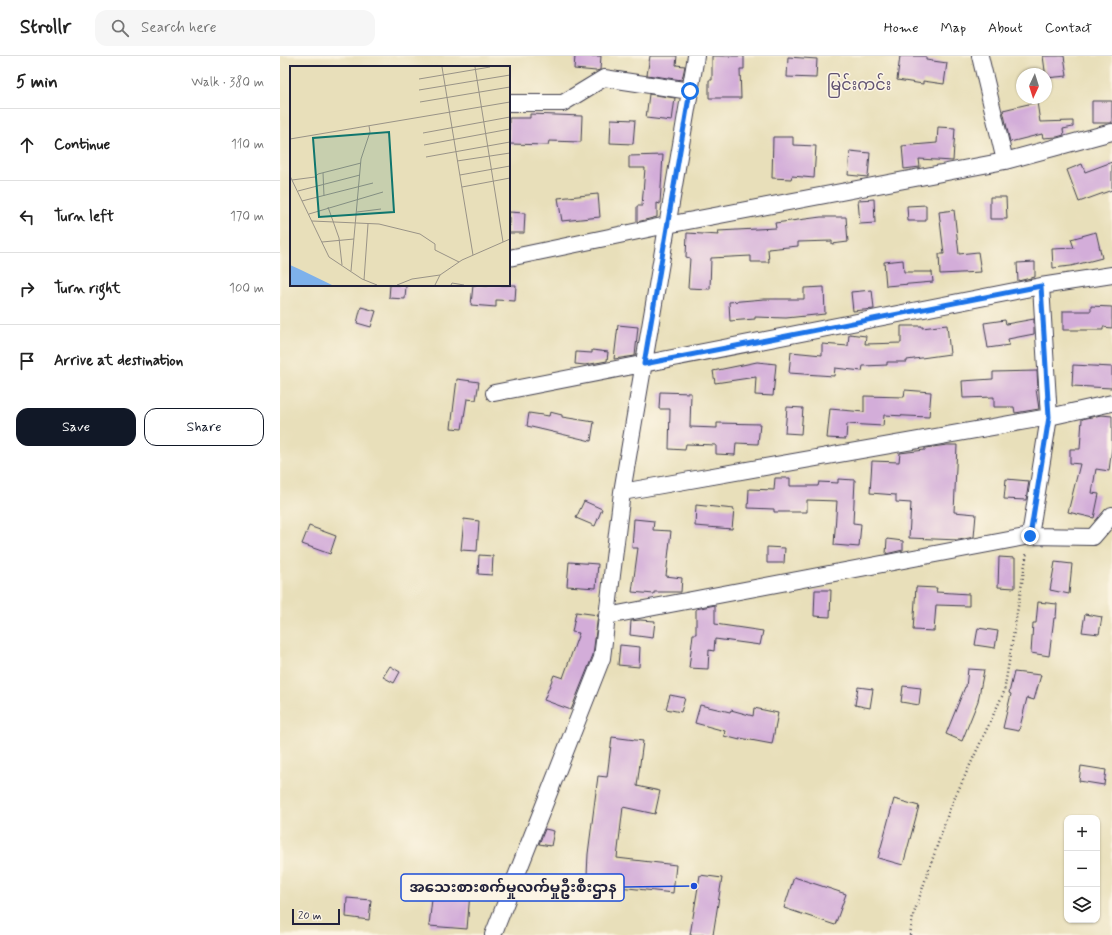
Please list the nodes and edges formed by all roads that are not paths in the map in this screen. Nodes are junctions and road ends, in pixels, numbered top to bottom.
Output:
1 (696, 56) edge
2 (980, 56) edge
3 (690, 91) junction
4 (510, 103) edge
5 (1112, 132) edge
6 (1005, 161) junction
7 (667, 226) junction
8 (510, 258) edge
9 (1112, 275) edge
10 (1041, 286) junction
11 (644, 364) junction
12 (494, 393) dead end
13 (1112, 403) edge
14 (1049, 417) junction
15 (622, 492) junction
16 (1112, 515) edge
17 (1030, 536) junction
18 (608, 616) junction
19 (493, 935) edge

1 - 3 street
2 - 6 street
3 - 4 street
3 - 7 street
5 - 6 street
6 - 7 street
7 - 8 street
7 - 11 street
9 - 10 street
10 - 11 street
10 - 14 street
11 - 12 street
11 - 15 street
13 - 14 street
14 - 15 street
14 - 17 street
15 - 18 street
16 - 17 street
17 - 18 street
18 - 19 street

